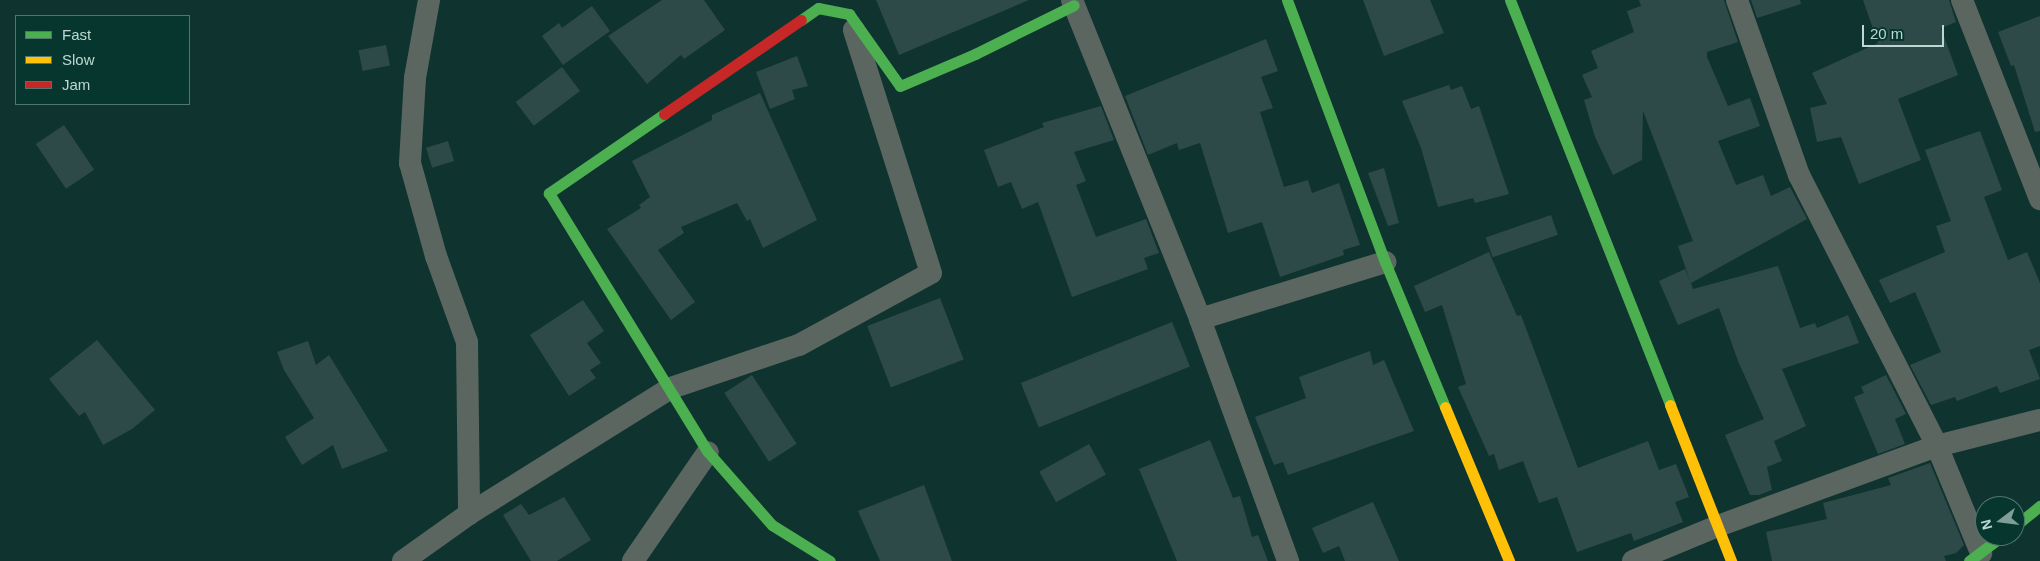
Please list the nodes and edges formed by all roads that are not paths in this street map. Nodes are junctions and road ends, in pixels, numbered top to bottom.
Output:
1 (429, 0) edge
2 (1287, 0) edge
3 (1510, 0) edge
4 (1737, 0) edge
5 (1962, 0) edge
6 (1073, 2) edge
7 (845, 7) edge
8 (2040, 199) edge
9 (1384, 262) junction
10 (1200, 319) junction
11 (671, 388) junction
12 (2040, 420) edge
13 (1937, 446) junction
14 (708, 452) junction
15 (2040, 506) edge
16 (469, 514) junction
17 (2025, 518) edge
18 (1718, 526) junction
19 (1989, 546) edge
20 (1975, 557) edge
21 (403, 561) edge
22 (633, 561) edge
23 (830, 561) edge
24 (1288, 561) edge
25 (1509, 561) edge
26 (1633, 561) edge
27 (1731, 561) edge

1 - 16 street
2 - 9 street
3 - 18 street
4 - 13 street
5 - 8 street
6 - 7 street
6 - 10 street
7 - 11 street
7 - 11 street
9 - 10 street
9 - 25 street
10 - 24 street
11 - 14 street
11 - 16 street
12 - 13 street
13 - 18 street
13 - 20 street
14 - 22 street
14 - 23 street
15 - 17 street
16 - 21 street
18 - 26 street
18 - 27 street
19 - 20 street

